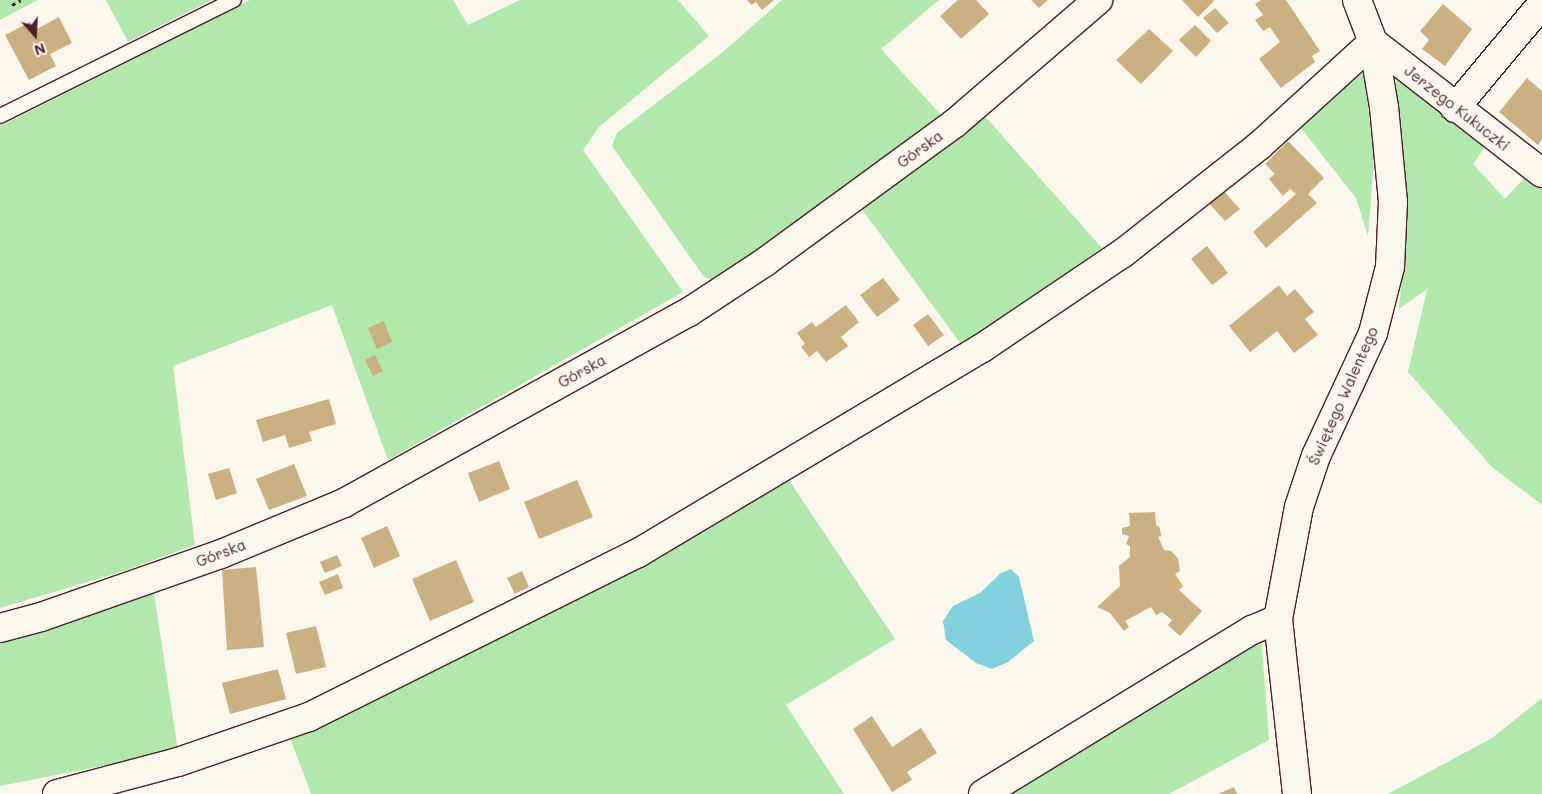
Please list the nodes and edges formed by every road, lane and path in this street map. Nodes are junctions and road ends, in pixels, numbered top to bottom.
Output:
1 (21, 0) edge
2 (234, 0) edge
3 (1098, 0) edge
4 (1356, 0) edge
5 (1542, 4) edge
6 (12, 5) dead end
7 (1373, 42) junction
8 (1455, 108) junction
9 (0, 116) edge
10 (1542, 173) edge
11 (1278, 619) junction
12 (0, 628) edge
13 (57, 794) edge
14 (983, 794) edge
15 (1297, 794) edge

1 - 6 path
2 - 9 lane
3 - 12 street, Górska
4 - 7 street, Świętego Walentego
5 - 8 street
7 - 8 street, Jerzego Kukuczki
7 - 11 street, Świętego Walentego
7 - 13 street
8 - 10 street, Jerzego Kukuczki
11 - 14 street
11 - 15 street, Świętego Walentego

